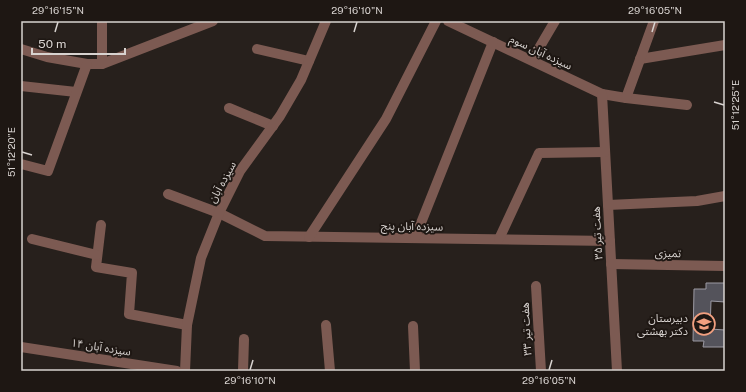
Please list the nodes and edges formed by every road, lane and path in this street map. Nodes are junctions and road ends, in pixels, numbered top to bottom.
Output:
1 (102, 21) edge
2 (213, 21) edge
3 (326, 21) edge
4 (436, 21) edge
5 (448, 21) edge
6 (555, 21) edge
7 (654, 21) edge
8 (493, 42) junction
9 (725, 45) edge
10 (256, 48) dead end
11 (21, 49) edge
12 (640, 59) junction
13 (532, 60) junction
14 (309, 61) junction
15 (87, 64) junction
16 (102, 64) junction
17 (21, 86) edge
18 (76, 92) junction
19 (602, 94) junction
20 (626, 98) junction
21 (687, 105) dead end
22 (229, 108) dead end
23 (273, 126) junction
24 (605, 152) junction
25 (21, 164) edge
26 (168, 194) dead end
27 (725, 196) edge
28 (608, 205) junction
29 (219, 212) junction
30 (101, 225) dead end
31 (309, 237) junction
32 (415, 238) junction
33 (32, 239) dead end
34 (499, 239) junction
35 (610, 241) junction
36 (97, 255) junction
37 (611, 264) junction
38 (725, 266) edge
39 (536, 286) dead end
40 (187, 325) junction
41 (326, 325) dead end
42 (414, 326) dead end
43 (244, 339) dead end
44 (21, 347) edge
45 (177, 371) edge
46 (185, 371) edge
47 (243, 371) edge
48 (330, 371) edge
49 (415, 371) edge
50 (541, 371) edge
51 (616, 371) edge

1 - 16 street
2 - 16 street
3 - 14 street, سیزده آبان
4 - 31 street
5 - 8 street, سیزده آبان سوم
6 - 13 street
7 - 12 street
8 - 13 street, سیزده آبان سوم
8 - 32 street
9 - 12 street
10 - 14 street
11 - 15 street
12 - 20 street
13 - 19 street, سیزده آبان سوم
14 - 23 street, سیزده آبان
15 - 16 street
15 - 18 street
17 - 18 street
18 - 25 street
19 - 20 street, سیزده آبان سوم
19 - 24 street, هفت تیر ۳۵
20 - 21 street, سیزده آبان سوم
22 - 23 street
23 - 29 street, سیزده آبان
24 - 28 street, هفت تیر ۳۵
24 - 34 street
26 - 29 street, سیزده آبان پنج
27 - 28 street
28 - 35 street, هفت تیر ۳۵
29 - 31 street, سیزده آبان پنج
29 - 40 street, سیزده آبان
30 - 36 street
31 - 32 street, سیزده آبان پنج
32 - 34 street, سیزده آبان پنج
33 - 36 street
34 - 35 street, سیزده آبان پنج
35 - 37 street, هفت تیر ۳۵
36 - 40 street
37 - 38 street, تمیزی
37 - 51 street, هفت تیر ۳۵
39 - 50 street, هفت تیر ۳۳
40 - 46 street, سیزده آبان
41 - 48 street
42 - 49 street
43 - 47 street
44 - 45 street, سیزده آبان ۱۴

